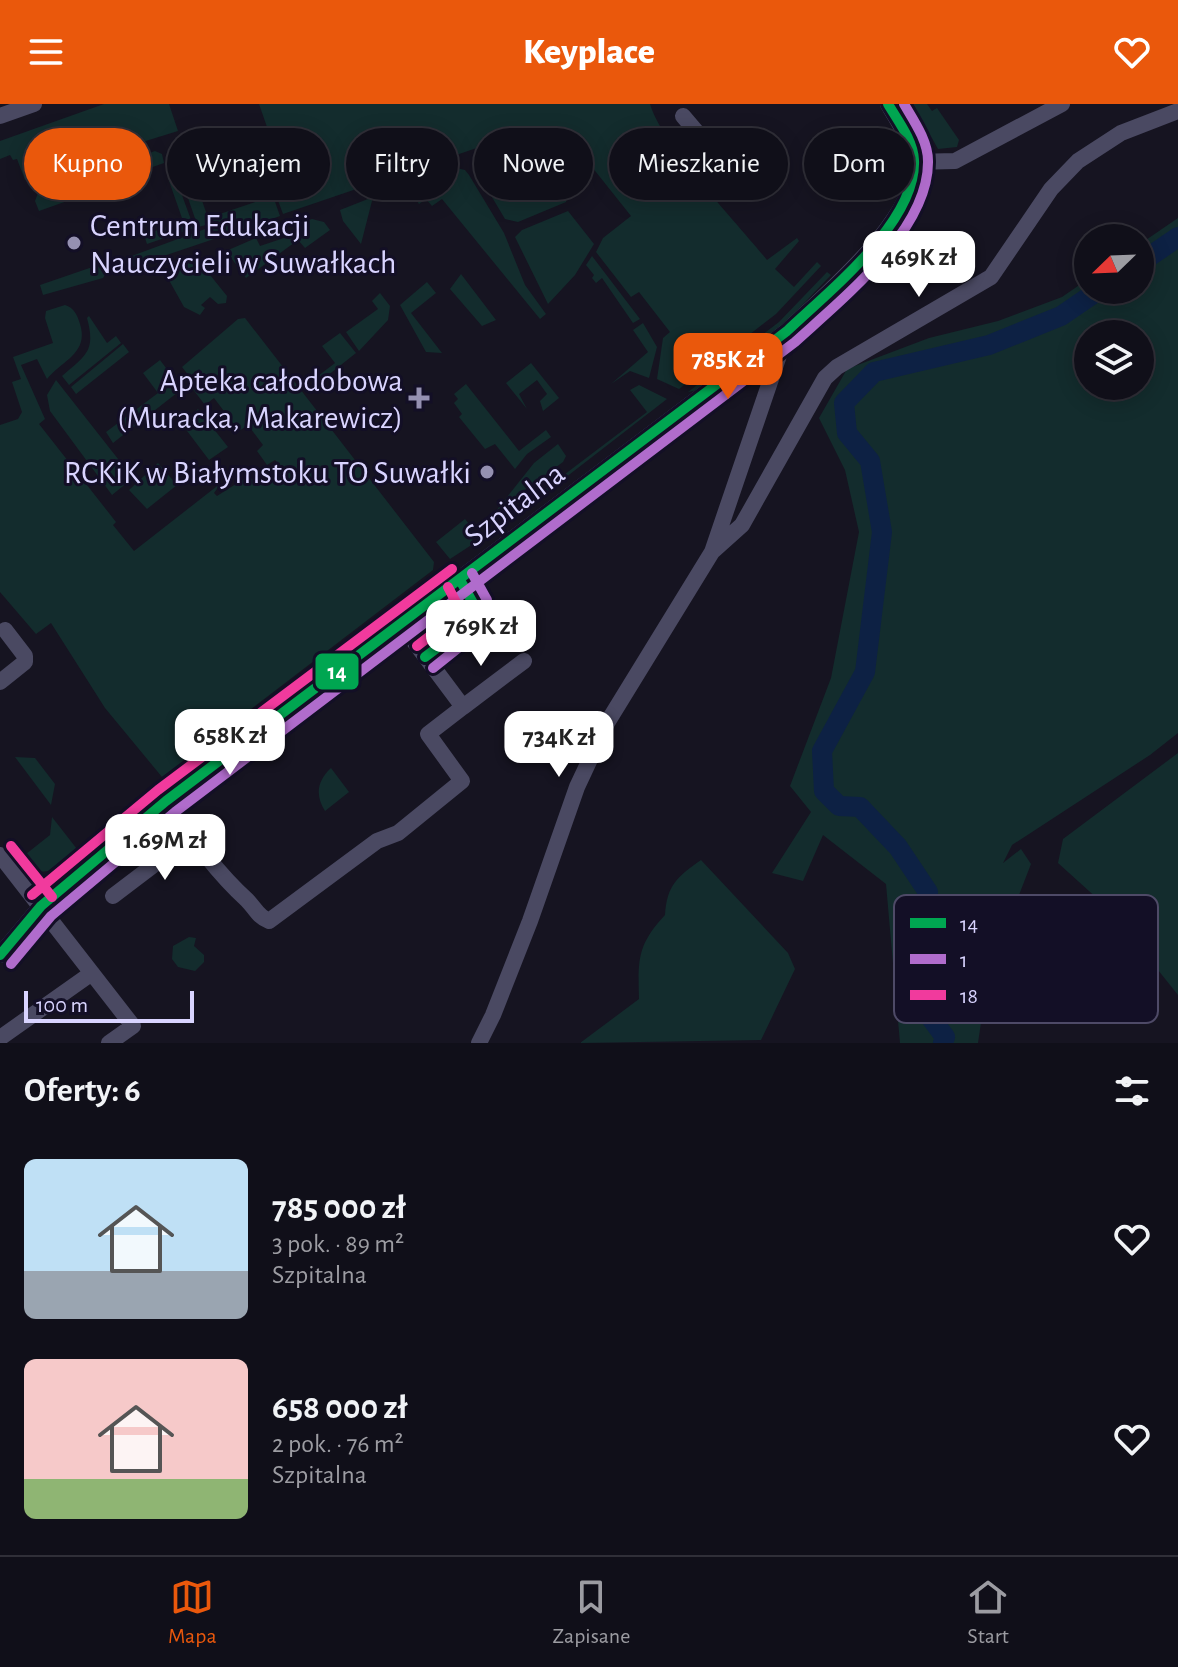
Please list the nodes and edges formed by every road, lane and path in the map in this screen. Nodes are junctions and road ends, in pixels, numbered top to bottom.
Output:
1 (34, 104) edge
2 (888, 104) edge
3 (1062, 104) edge
4 (1178, 111) edge
5 (0, 116) edge
6 (683, 116) dead end
7 (693, 128) edge
8 (901, 128) edge
9 (914, 162) edge
10 (905, 200) edge
11 (787, 331) junction
12 (712, 552) junction
13 (401, 624) junction
14 (5, 630) dead end
15 (524, 661) dead end
16 (0, 682) edge
17 (463, 707) junction
18 (166, 801) junction
19 (192, 836) junction
20 (0, 855) edge
21 (113, 896) dead end
22 (41, 906) junction
23 (0, 955) edge
24 (92, 973) junction
25 (0, 1038) edge
26 (109, 1043) edge
27 (479, 1043) edge

1 - 5 street
2 - 8 street
3 - 9 street
4 - 12 street
6 - 7 street
10 - 11 street, Szpitalna
11 - 12 street
11 - 13 street, Szpitalna
12 - 27 street
13 - 17 street
13 - 18 street, Szpitalna
14 - 16 street
15 - 17 street
17 - 19 street
18 - 19 street
18 - 22 street, Szpitalna
19 - 21 street
20 - 22 street
22 - 23 street, Szpitalna
22 - 24 street
24 - 25 street
24 - 26 street

